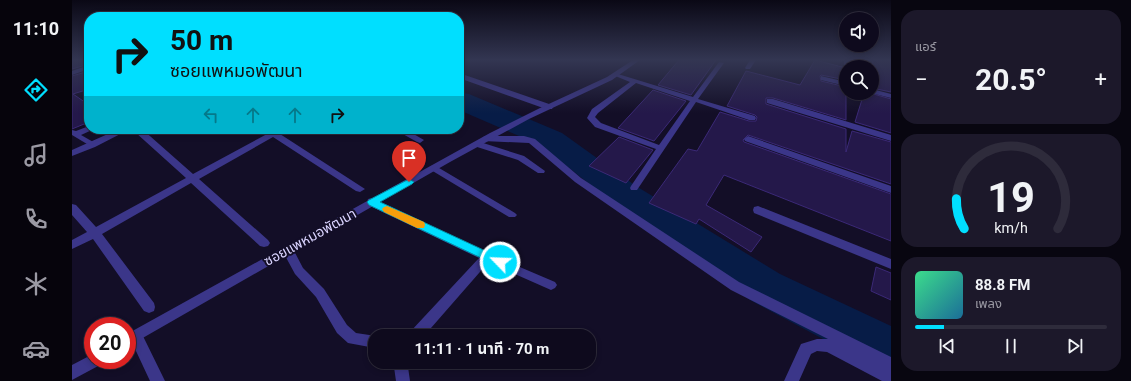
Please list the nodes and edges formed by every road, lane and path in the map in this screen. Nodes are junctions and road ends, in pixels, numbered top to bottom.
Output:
1 (466, 78) edge
2 (610, 78) edge
3 (625, 78) edge
4 (710, 78) edge
5 (824, 78) dead end
6 (635, 81) junction
7 (839, 82) edge
8 (879, 93) edge
9 (891, 96) edge
10 (694, 100) junction
11 (770, 101) dead end
12 (549, 107) junction
13 (752, 118) dead end
14 (84, 130) edge
15 (74, 133) edge
16 (115, 134) edge
17 (143, 134) edge
18 (269, 134) edge
19 (278, 134) edge
20 (408, 134) edge
21 (891, 138) edge
22 (485, 139) junction
23 (748, 139) dead end
24 (420, 140) dead end
25 (92, 145) junction
26 (661, 148) junction
27 (72, 153) edge
28 (434, 168) junction
29 (540, 171) dead end
30 (193, 178) junction
31 (634, 188) dead end
32 (360, 189) dead end
33 (891, 190) edge
34 (372, 202) junction
35 (72, 208) edge
36 (758, 210) dead end
37 (512, 215) dead end
38 (95, 233) junction
39 (264, 243) dead end
40 (72, 245) edge
41 (288, 250) junction
42 (487, 256) junction
43 (891, 264) edge
44 (552, 285) dead end
45 (149, 307) dead end
46 (421, 329) edge
47 (136, 337) edge
48 (368, 341) edge
49 (136, 345) edge
50 (891, 364) edge
51 (84, 366) edge
52 (401, 369) edge
53 (72, 373) edge
54 (891, 378) edge
55 (158, 381) edge
56 (403, 381) edge
57 (791, 381) edge

1 - 12 street
2 - 12 street
3 - 6 lane
4 - 10 lane
5 - 7 street
6 - 10 lane
6 - 26 lane
8 - 9 street
10 - 13 lane
10 - 26 lane
11 - 21 street
12 - 22 street, ซอยแพหมอพัฒนา
14 - 15 lane
15 - 25 lane
16 - 25 street
17 - 30 street
18 - 30 street
19 - 32 street
20 - 24 street
22 - 28 street, ซอยแพหมอพัฒนา
22 - 29 lane
22 - 50 street
23 - 33 street
25 - 27 street
26 - 31 lane
28 - 34 street, ซอยแพหมอพัฒนา
28 - 37 lane
30 - 38 street
30 - 39 street
34 - 41 street, ซอยแพหมอพัฒนา
34 - 42 street
35 - 38 street
36 - 43 street
38 - 40 street
38 - 45 street
41 - 47 street, ซอยแพหมอพัฒนา
41 - 48 street
42 - 44 lane
42 - 46 street
49 - 55 street
51 - 53 street
52 - 56 street
54 - 57 street

